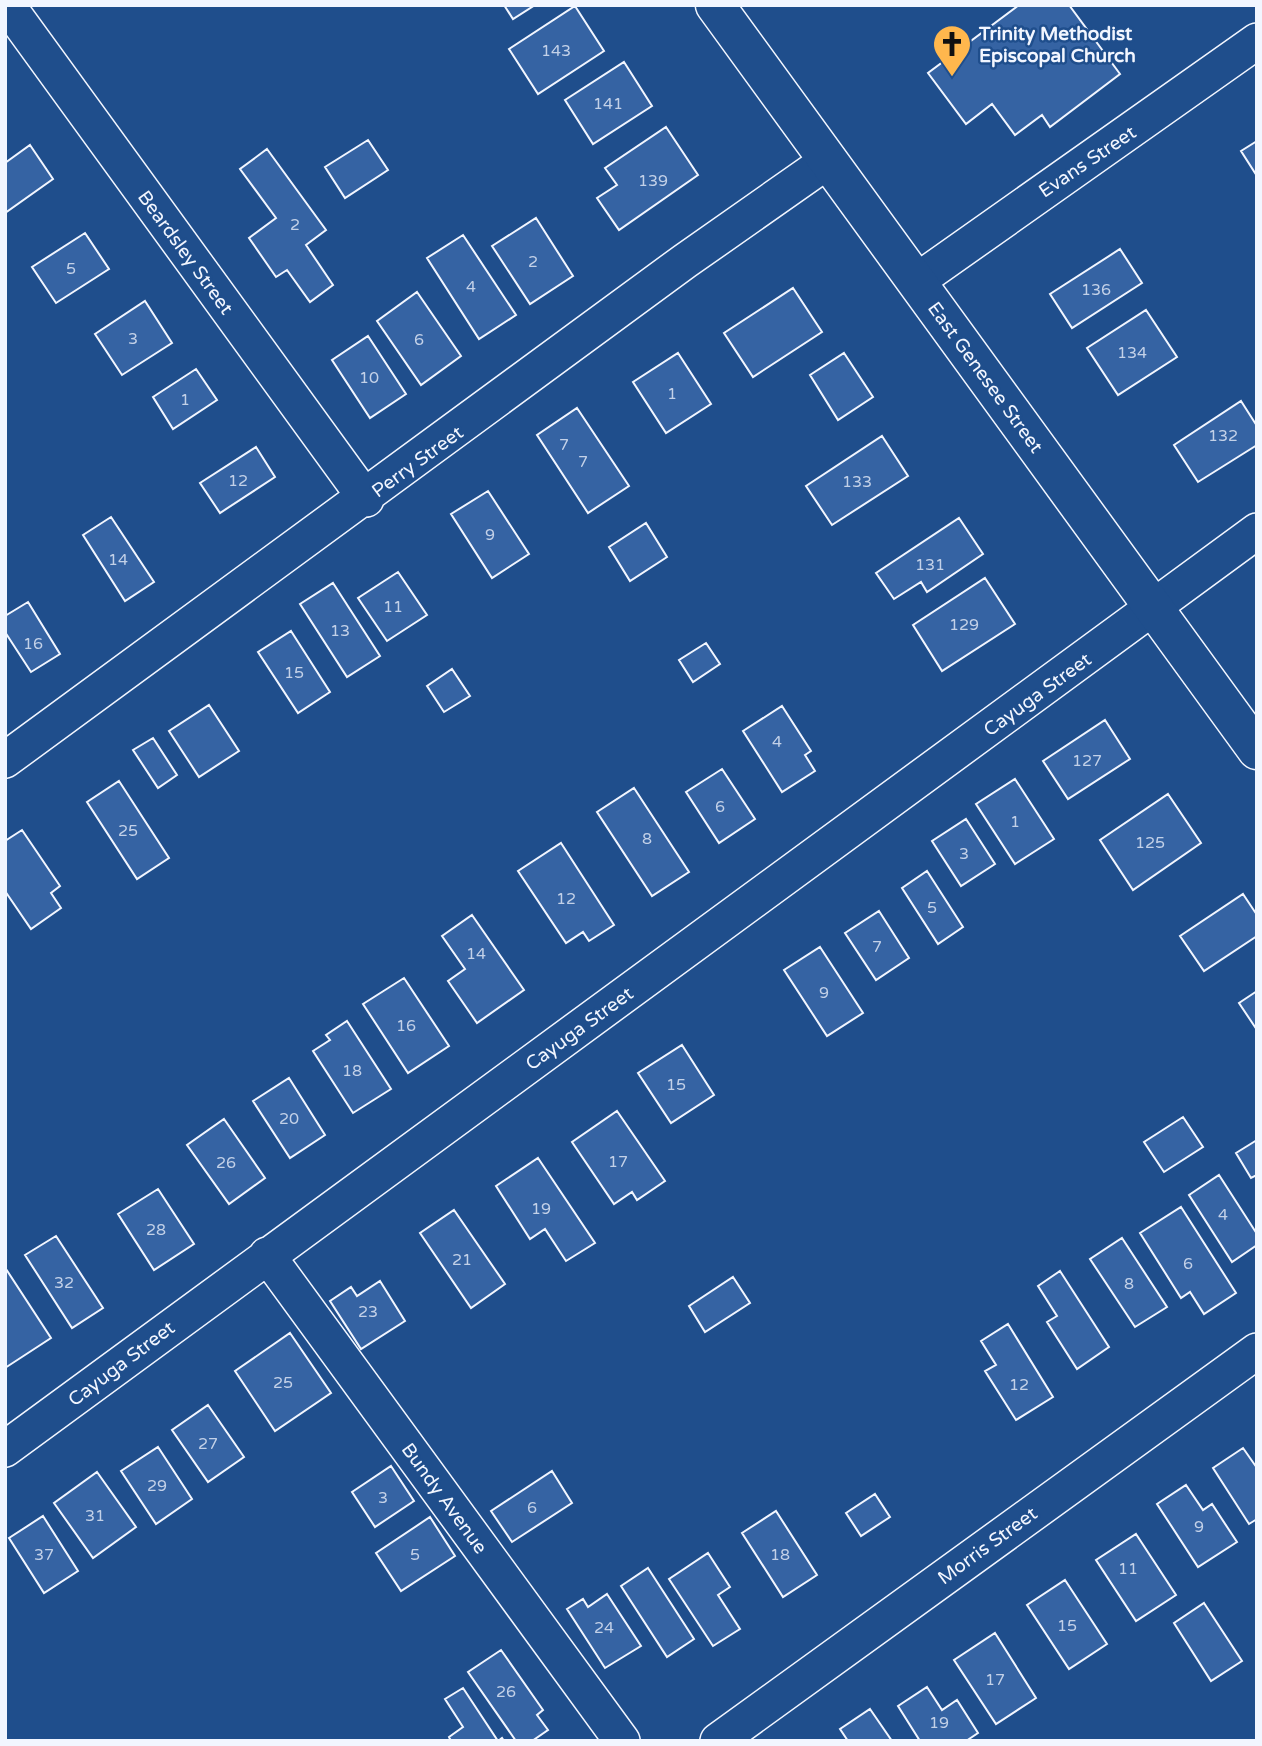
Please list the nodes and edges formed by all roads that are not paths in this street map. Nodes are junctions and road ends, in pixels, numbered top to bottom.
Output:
1 (7, 5) edge
2 (715, 5) edge
3 (1257, 40) edge
4 (829, 160) junction
5 (917, 281) junction
6 (366, 499) junction
7 (1257, 531) edge
8 (1154, 609) junction
9 (1257, 750) edge
10 (5, 760) edge
11 (267, 1255) junction
12 (1257, 1351) edge
13 (5, 1449) edge
14 (622, 1741) edge
15 (718, 1741) edge

1 - 6 street, Beardsley Street
2 - 4 highway, East Genesee Street
3 - 5 street, Evans Street
4 - 5 highway, East Genesee Street
4 - 6 street, Perry Street
5 - 8 highway, East Genesee Street
6 - 10 street, Perry Street
7 - 8 street, Cayuga Street
8 - 9 highway, East Genesee Street
8 - 11 street, Cayuga Street
11 - 13 street, Cayuga Street
11 - 14 street, Bundy Avenue
12 - 15 street, Morris Street

